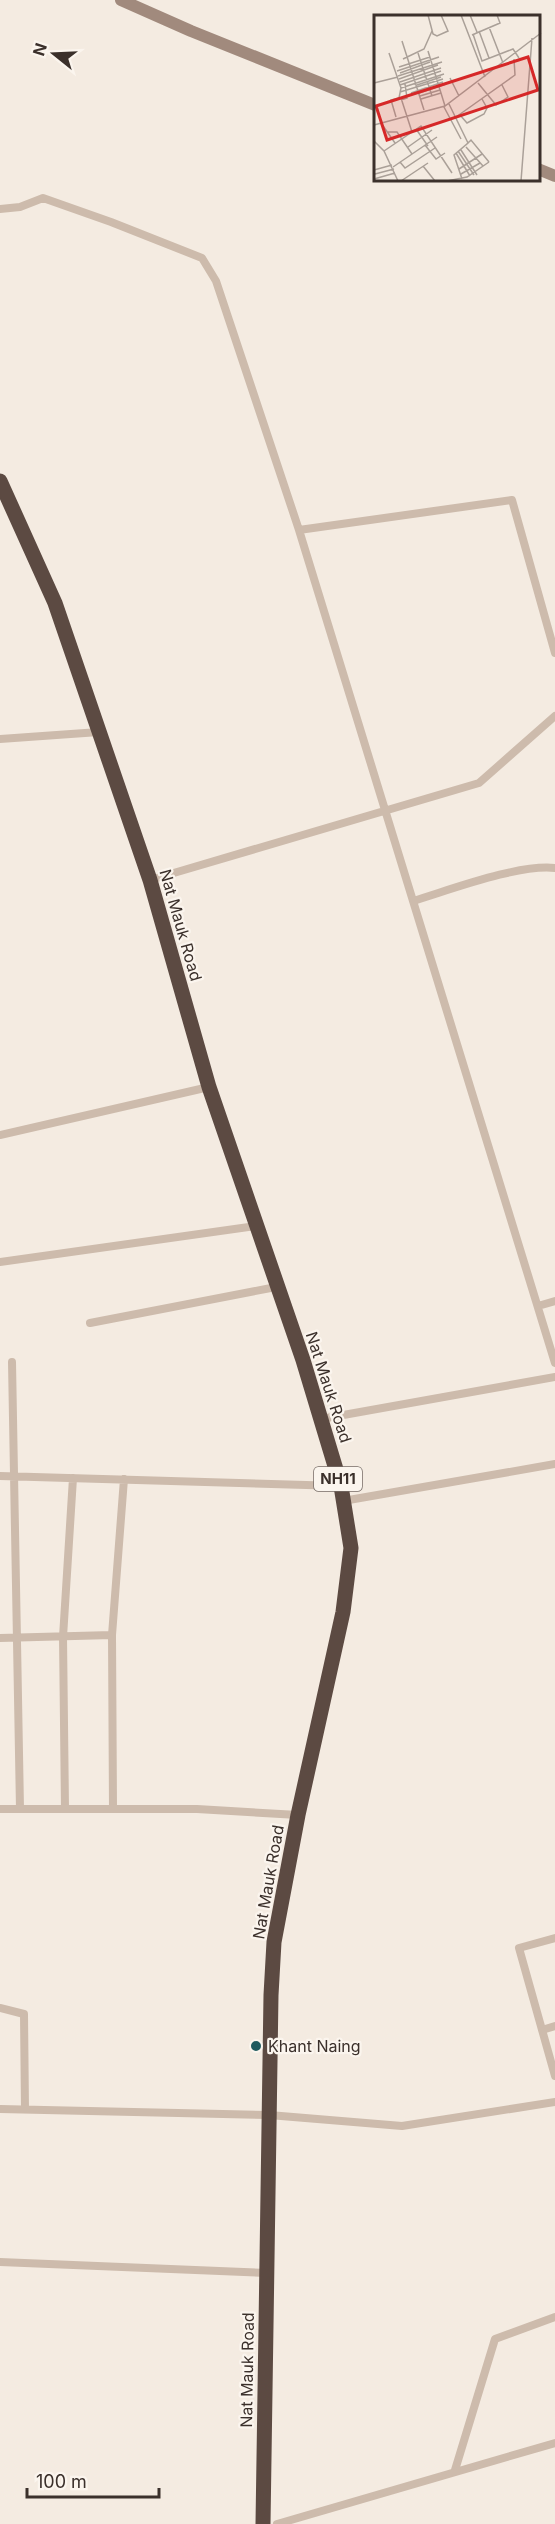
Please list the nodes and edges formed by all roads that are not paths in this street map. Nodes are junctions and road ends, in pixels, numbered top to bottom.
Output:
1 (121, 0) edge
2 (374, 105) edge
3 (540, 170) edge
4 (555, 176) edge
5 (0, 209) edge
6 (0, 482) edge
7 (299, 530) junction
8 (555, 653) edge
9 (555, 716) edge
10 (99, 732) junction
11 (0, 740) edge
12 (385, 810) junction
13 (555, 868) edge
14 (150, 880) junction
15 (413, 901) junction
16 (209, 1087) junction
17 (0, 1135) edge
18 (256, 1226) junction
19 (0, 1262) edge
20 (276, 1287) junction
21 (555, 1301) edge
22 (538, 1306) junction
23 (90, 1323) dead end
24 (12, 1362) dead end
25 (555, 1363) edge
26 (555, 1377) edge
27 (321, 1419) junction
28 (555, 1464) edge
29 (0, 1476) edge
30 (13, 1476) junction
31 (73, 1478) junction
32 (124, 1479) junction
33 (342, 1493) junction
34 (112, 1635) junction
35 (63, 1637) junction
36 (0, 1638) edge
37 (16, 1638) junction
38 (0, 1809) edge
39 (20, 1809) junction
40 (65, 1809) junction
41 (113, 1809) junction
42 (298, 1815) junction
43 (555, 1938) edge
44 (0, 2008) edge
45 (555, 2026) edge
46 (542, 2030) junction
47 (555, 2076) edge
48 (555, 2102) edge
49 (0, 2109) edge
50 (25, 2109) junction
51 (269, 2115) junction
52 (0, 2262) edge
53 (267, 2273) junction
54 (555, 2317) edge
55 (555, 2443) edge
56 (455, 2470) junction
57 (263, 2524) edge
58 (277, 2524) edge

1 - 2 street
3 - 4 street
5 - 7 street
6 - 10 highway, Nat Mauk Road / NH11
7 - 8 street
7 - 12 street
9 - 12 street
10 - 11 street
10 - 14 highway, Nat Mauk Road / NH11
12 - 14 street
12 - 15 street
13 - 15 street
14 - 16 highway, Nat Mauk Road / NH11
15 - 22 street
16 - 17 street
16 - 18 highway, Nat Mauk Road / NH11
18 - 19 street
18 - 20 highway, Nat Mauk Road / NH11
20 - 23 street
20 - 27 highway, Nat Mauk Road / NH11
21 - 22 street
22 - 25 street
24 - 30 street
26 - 27 street
27 - 33 highway, Nat Mauk Road / NH11
28 - 33 street
29 - 30 street
30 - 31 street
30 - 37 street
31 - 32 street
31 - 35 street
32 - 33 street
32 - 34 street
33 - 42 highway, Nat Mauk Road / NH11
34 - 35 street
34 - 41 street
35 - 37 street
35 - 40 street
36 - 37 street
37 - 39 street
38 - 39 street
39 - 40 street
40 - 41 street
41 - 42 street
42 - 51 highway, Nat Mauk Road / NH11
43 - 46 street
44 - 50 street
45 - 46 street
46 - 47 street
48 - 51 street
49 - 50 street
50 - 51 street
51 - 53 highway, Nat Mauk Road / NH11
52 - 53 street
53 - 57 highway, Nat Mauk Road / NH11
54 - 56 street
55 - 56 street
56 - 58 street

